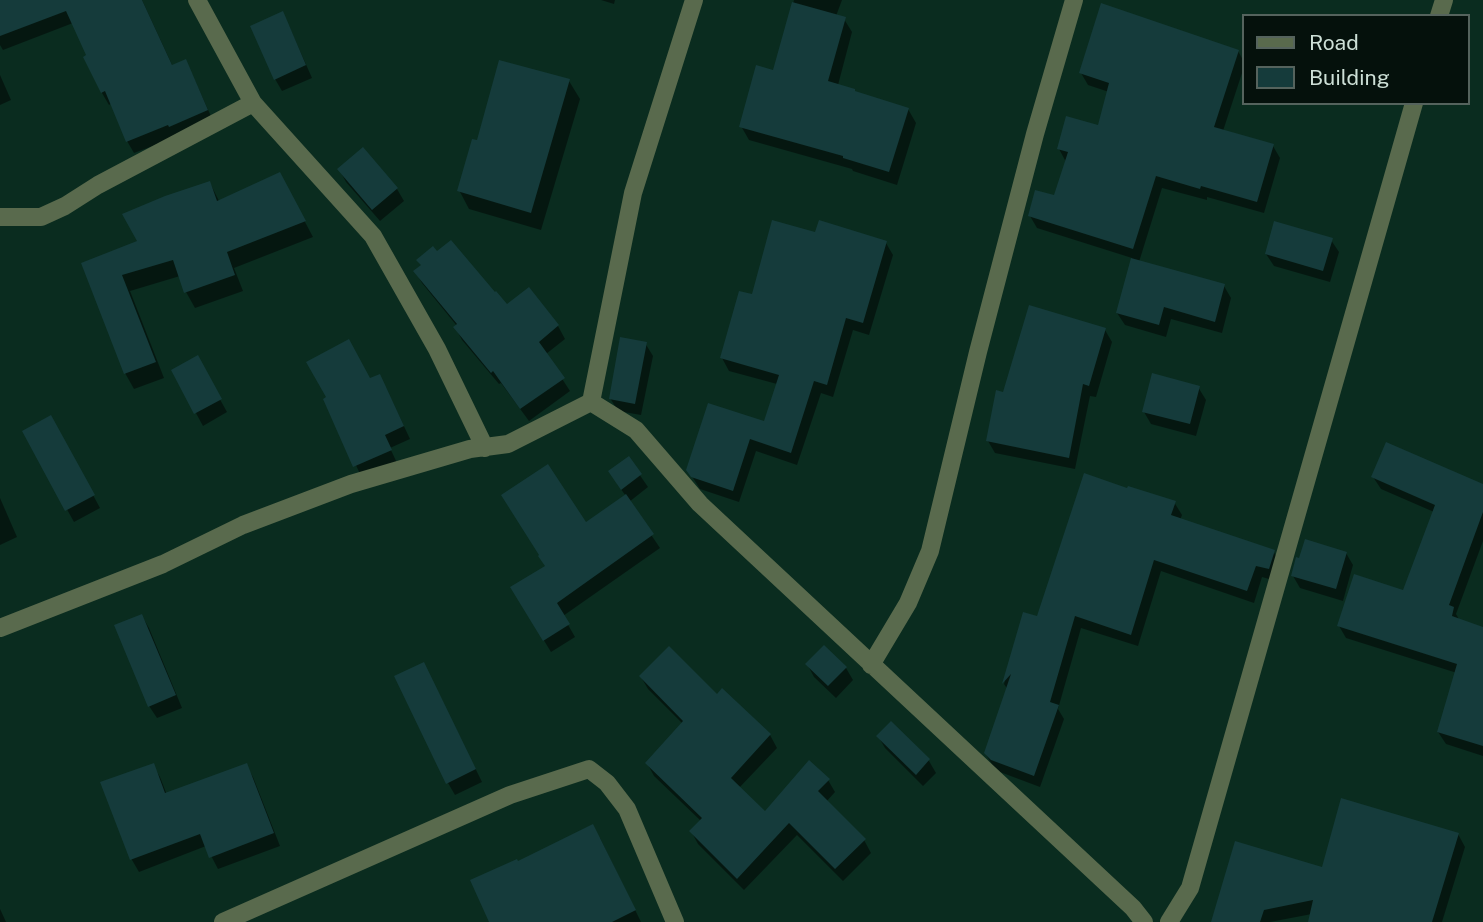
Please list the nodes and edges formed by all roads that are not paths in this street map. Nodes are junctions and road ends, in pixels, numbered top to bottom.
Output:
1 (197, 0) edge
2 (694, 0) edge
3 (1074, 0) edge
4 (253, 103) junction
5 (1413, 105) edge
6 (0, 218) edge
7 (591, 402) junction
8 (485, 448) junction
9 (0, 628) edge
10 (872, 665) junction
11 (223, 922) edge
12 (675, 922) edge
13 (1144, 922) edge
14 (1169, 922) edge

1 - 4 street
2 - 7 street
3 - 10 street
4 - 6 street
4 - 8 street
5 - 14 street
7 - 8 street
7 - 10 street
8 - 9 street
10 - 13 street
11 - 12 street

